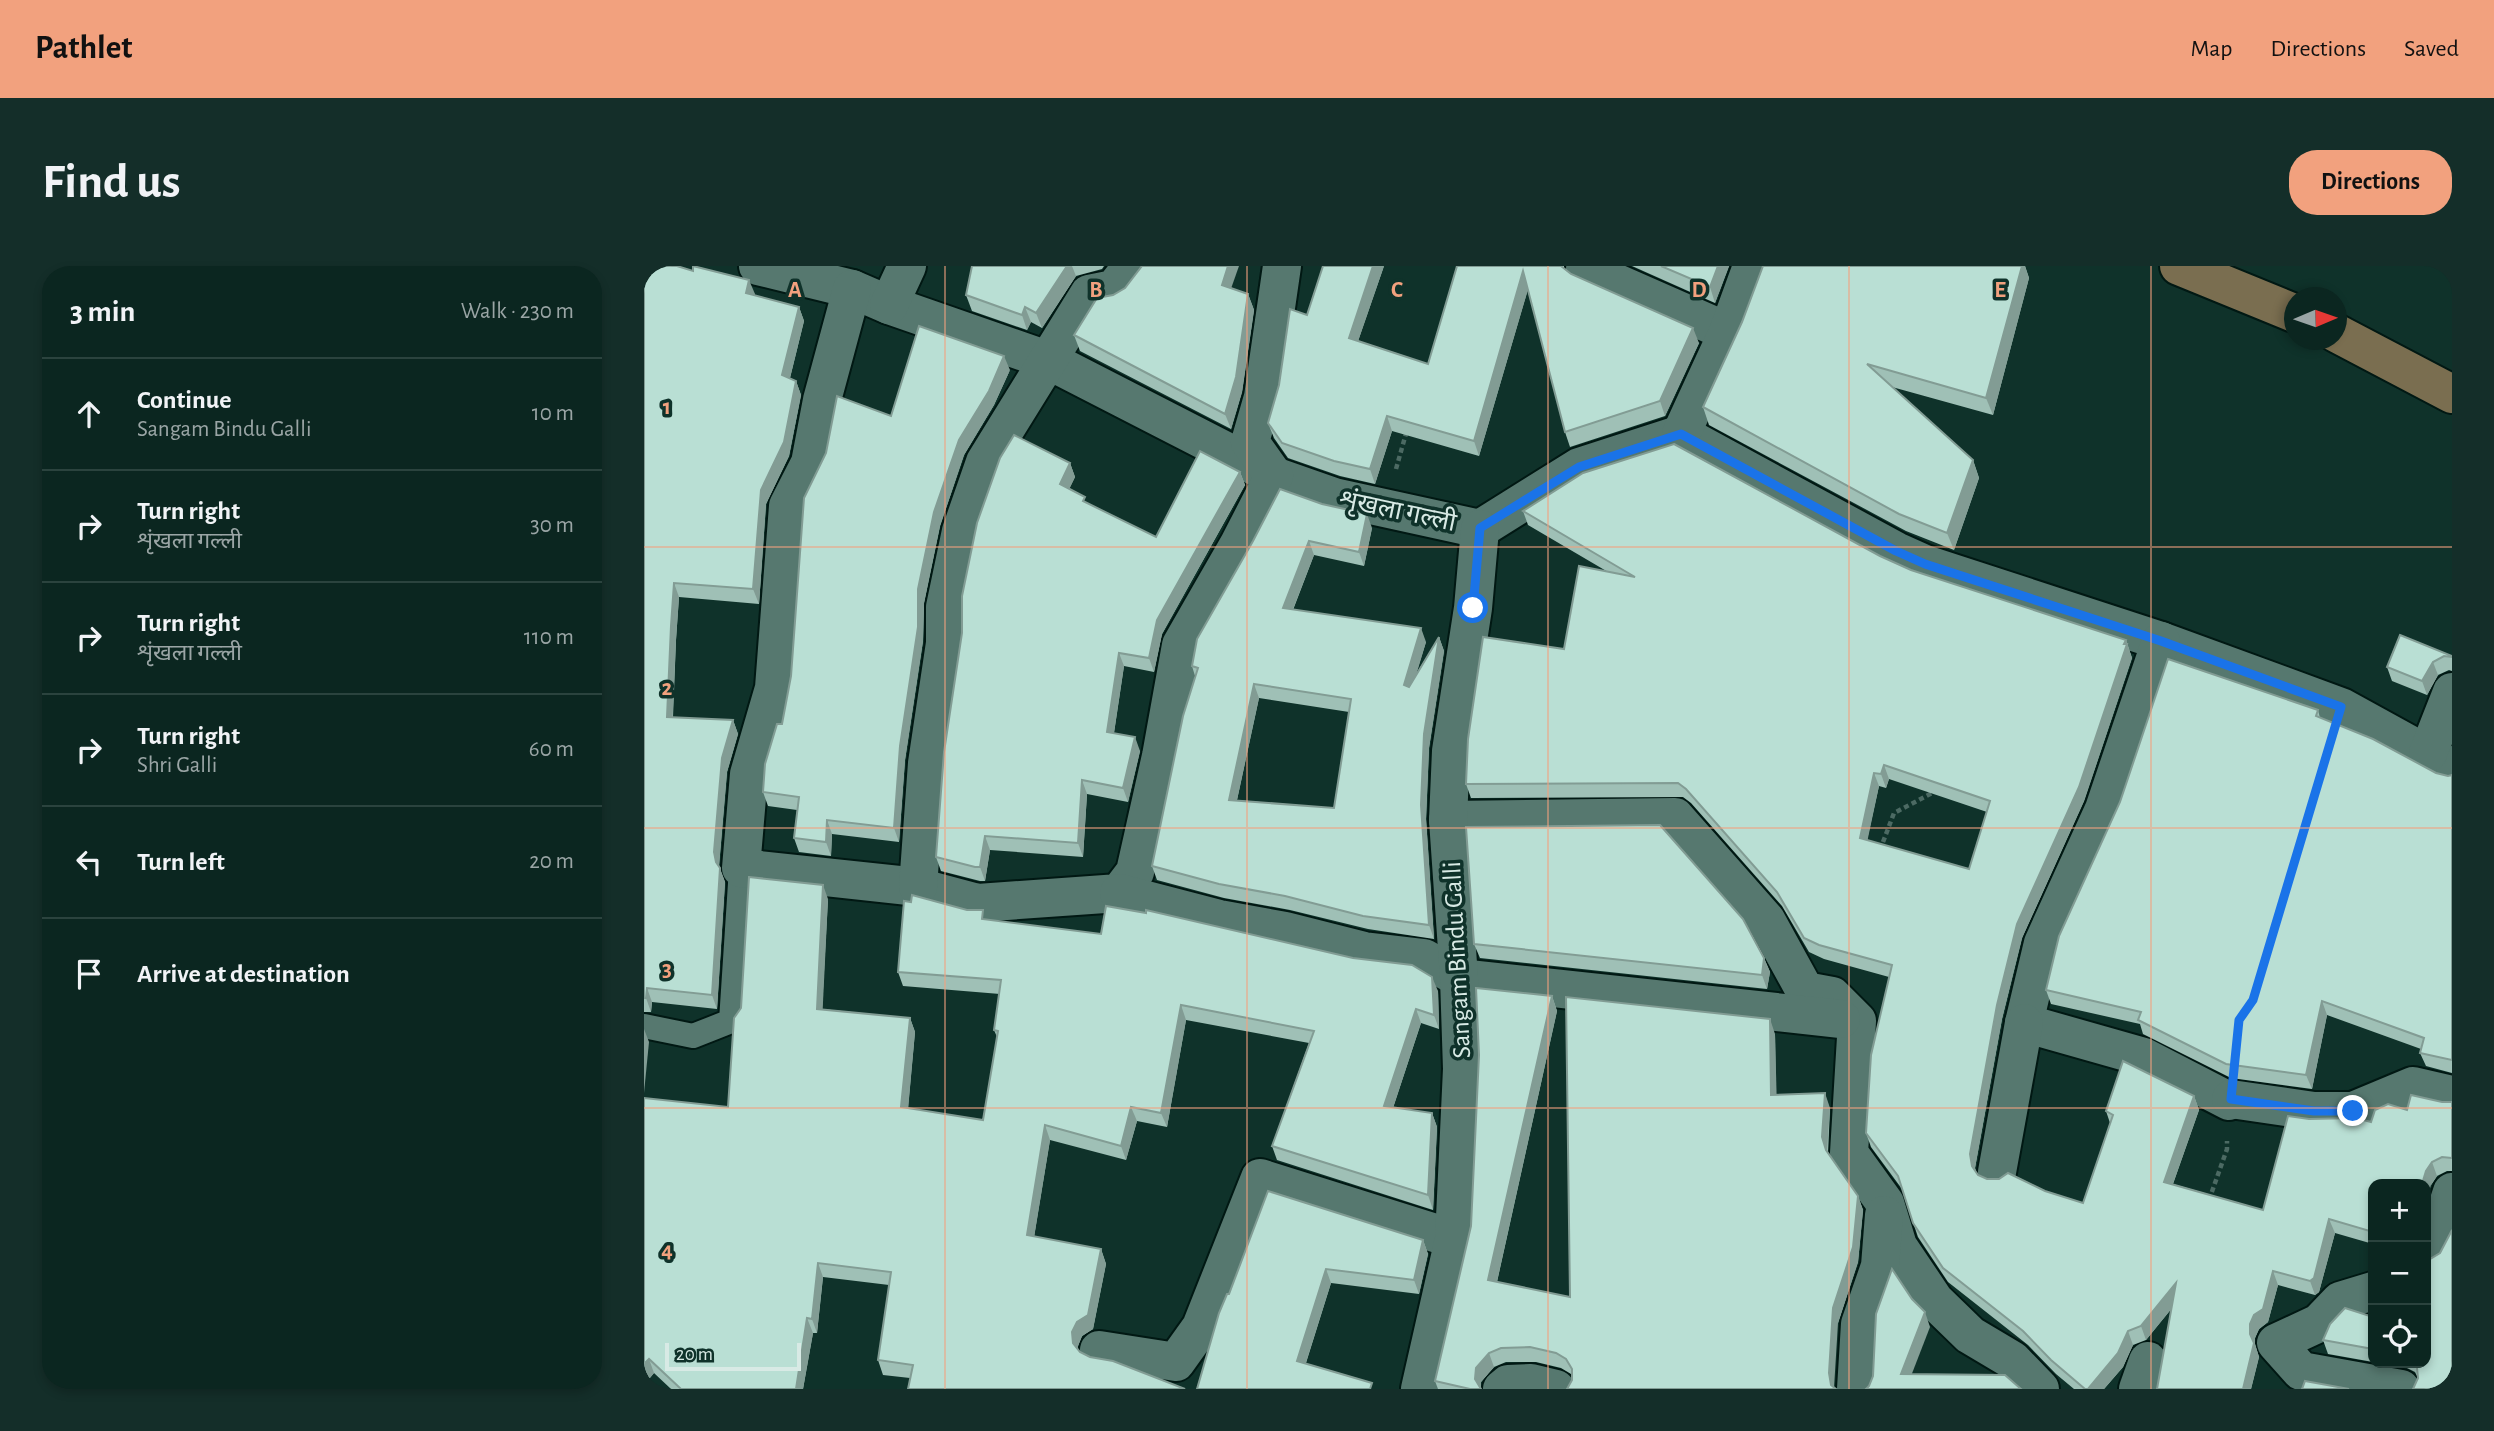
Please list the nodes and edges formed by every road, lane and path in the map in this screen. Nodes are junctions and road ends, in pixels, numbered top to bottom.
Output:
1 (758, 266) edge
2 (907, 266) edge
3 (1132, 266) edge
4 (1282, 266) edge
5 (1752, 266) edge
6 (2179, 266) edge
7 (1585, 269) dead end
8 (852, 289) junction
9 (889, 305) junction
10 (2284, 309) edge
11 (1728, 332) junction
12 (2347, 339) edge
13 (1049, 361) junction
14 (2452, 394) edge
15 (1408, 429) edge
16 (1681, 434) junction
17 (1274, 476) junction
18 (1386, 507) junction
19 (1480, 528) junction
20 (2161, 641) junction
21 (2452, 692) edge
22 (2440, 760) edge
23 (1943, 787) edge
24 (1448, 820) junction
25 (1877, 858) edge
26 (741, 869) junction
27 (918, 887) junction
28 (1119, 893) junction
29 (1459, 978) junction
30 (1857, 1021) junction
31 (2024, 1023) junction
32 (644, 1026) edge
33 (2452, 1095) edge
34 (2230, 1100) junction
35 (1997, 1172) dead end
36 (2452, 1192) edge
37 (1885, 1203) junction
38 (2205, 1211) edge
39 (1454, 1239) junction
40 (2431, 1246) edge
41 (2368, 1293) edge
42 (1099, 1350) dead end
43 (1420, 1389) edge
44 (1502, 1389) edge
45 (1556, 1389) edge
46 (1856, 1389) edge
47 (2040, 1389) edge
48 (2401, 1389) edge

1 - 8 street, शृंखला गल्ली
2 - 9 street
3 - 13 street
4 - 17 street
5 - 11 street
6 - 10 main road
7 - 11 street
8 - 9 street, शृंखला गल्ली
8 - 26 street
9 - 13 street, शृंखला गल्ली
11 - 16 street
12 - 14 main road
13 - 17 street, शृंखला गल्ली
13 - 27 street
15 - 18 path
16 - 19 street, शृंखला गल्ली
16 - 20 street
17 - 18 street, शृंखला गल्ली
17 - 28 street
18 - 19 street, शृंखला गल्ली
19 - 24 street, Sangam Bindu Galli
20 - 22 street
20 - 31 street
21 - 22 street
23 - 25 path
24 - 29 street, Sangam Bindu Galli
24 - 30 street
26 - 27 street
26 - 32 lane
27 - 28 street
28 - 29 street
29 - 30 street
29 - 39 street, Sangam Bindu Galli
30 - 37 street
31 - 34 street
31 - 35 street
33 - 34 street
34 - 38 path
36 - 40 street
37 - 46 street
37 - 47 street
39 - 42 street
39 - 43 street, Sangam Bindu Galli
41 - 48 street
44 - 45 street

